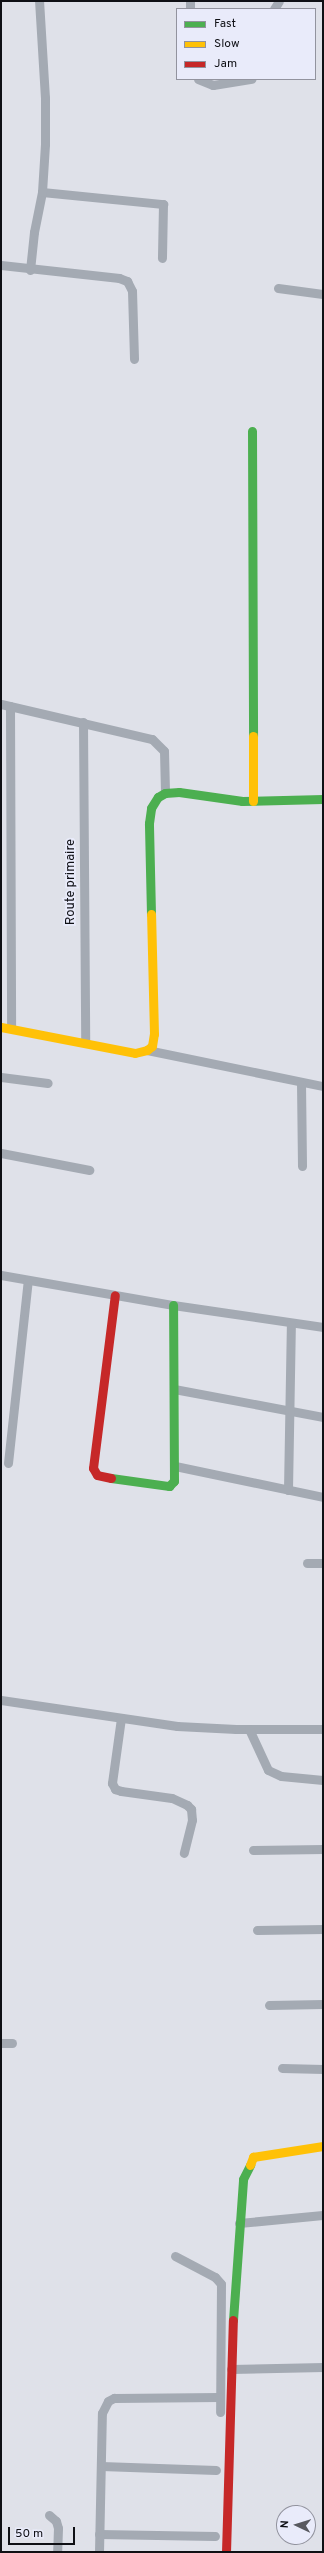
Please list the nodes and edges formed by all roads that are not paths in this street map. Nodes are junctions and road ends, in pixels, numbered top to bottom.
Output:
1 (39, 1) edge
2 (200, 80) edge
3 (246, 80) edge
4 (42, 192) junction
5 (162, 258) dead end
6 (1, 265) edge
7 (30, 270) junction
8 (278, 288) dead end
9 (323, 294) edge
10 (134, 359) dead end
11 (252, 431) dead end
12 (5, 705) edge
13 (83, 722) junction
14 (165, 793) junction
15 (323, 799) edge
16 (253, 801) junction
17 (1, 1026) edge
18 (11, 1028) junction
19 (85, 1042) junction
20 (147, 1050) junction
21 (1, 1077) edge
22 (48, 1082) dead end
23 (301, 1083) junction
24 (323, 1086) edge
25 (1, 1153) edge
26 (302, 1166) dead end
27 (89, 1170) dead end
28 (1, 1275) edge
29 (28, 1280) junction
30 (115, 1295) junction
31 (173, 1305) junction
32 (291, 1324) junction
33 (323, 1327) edge
34 (174, 1388) junction
35 (290, 1412) junction
36 (323, 1417) edge
37 (8, 1463) dead end
38 (175, 1466) junction
39 (288, 1490) junction
40 (323, 1497) edge
41 (307, 1563) dead end
42 (323, 1563) edge
43 (1, 1700) edge
44 (121, 1718) junction
45 (249, 1729) junction
46 (323, 1729) edge
47 (323, 1780) edge
48 (323, 1849) edge
49 (253, 1850) dead end
50 (184, 1853) dead end
51 (323, 1929) edge
52 (257, 1930) dead end
53 (323, 2004) edge
54 (269, 2005) dead end
55 (1, 2043) edge
56 (12, 2043) dead end
57 (282, 2068) dead end
58 (323, 2069) edge
59 (323, 2146) edge
60 (323, 2215) edge
61 (239, 2224) junction
62 (175, 2256) dead end
63 (323, 2367) edge
64 (231, 2368) junction
65 (219, 2397) junction
66 (220, 2412) dead end
67 (101, 2466) junction
68 (216, 2470) dead end
69 (49, 2515) dead end
70 (99, 2534) junction
71 (215, 2536) dead end
72 (57, 2552) edge
73 (99, 2552) edge
74 (226, 2552) edge

1 - 4 street
2 - 3 street
4 - 5 street
4 - 7 street
6 - 7 street
7 - 10 street
8 - 9 street
11 - 16 street
12 - 13 street
12 - 18 street
13 - 14 street
13 - 19 street, Route primaire
14 - 16 street
14 - 20 street
15 - 16 street
17 - 18 street
18 - 19 street
19 - 20 street
20 - 23 street
21 - 22 street
23 - 24 street
23 - 26 street
25 - 27 street
28 - 29 street
29 - 30 street
29 - 37 street
30 - 31 street
30 - 38 street
31 - 32 street
31 - 34 street
32 - 33 street
32 - 35 street
34 - 35 street
34 - 38 street
35 - 36 street
35 - 39 street
38 - 39 street
39 - 40 street
41 - 42 street
43 - 44 street
44 - 45 street
44 - 50 street
45 - 46 street
45 - 47 street
48 - 49 street
51 - 52 street
53 - 54 street
55 - 56 street
57 - 58 street
59 - 61 street
60 - 61 street
61 - 64 street
62 - 65 street
63 - 64 street
64 - 74 street
65 - 66 street
65 - 67 street
67 - 68 street
67 - 70 street
69 - 72 street
70 - 71 street
70 - 73 street

